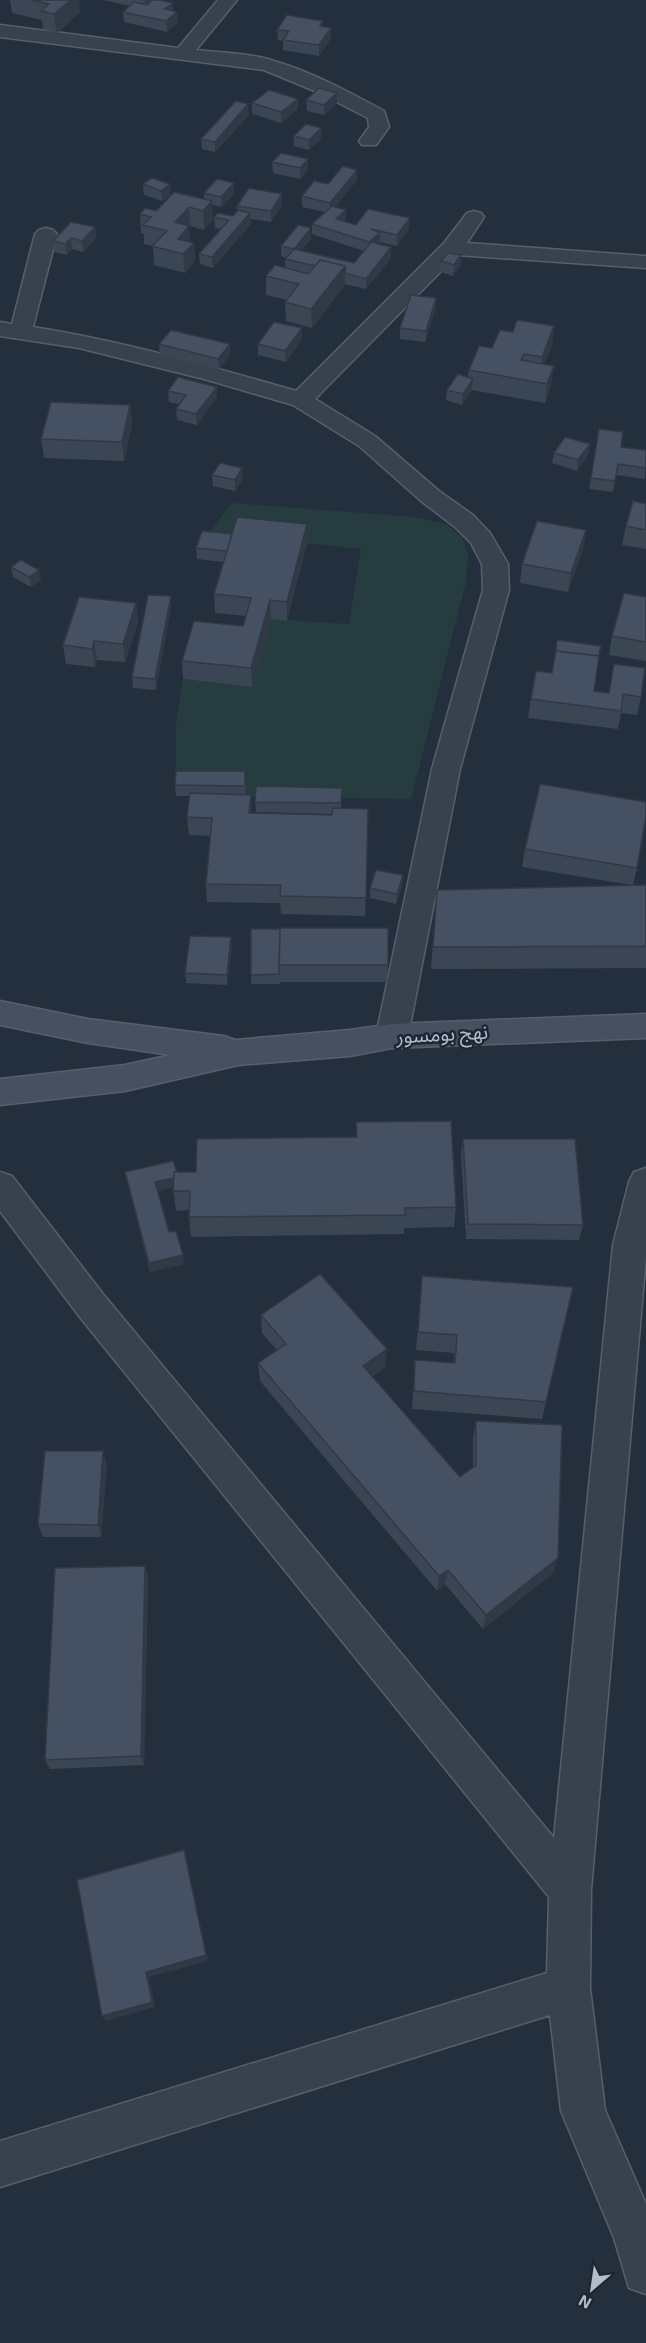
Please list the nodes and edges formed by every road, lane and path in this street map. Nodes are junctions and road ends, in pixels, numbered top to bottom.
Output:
1 (228, 0) edge
2 (0, 31) edge
3 (183, 54) junction
4 (369, 141) dead end
5 (474, 217) dead end
6 (46, 234) dead end
7 (452, 248) junction
8 (646, 262) edge
9 (10, 330) edge
10 (301, 400) junction
11 (0, 1013) edge
12 (646, 1026) edge
13 (392, 1035) junction
14 (238, 1052) junction
15 (0, 1092) edge
16 (646, 1182) edge
17 (0, 1186) edge
18 (570, 1890) junction
19 (568, 1988) junction
20 (0, 2164) edge
21 (646, 2271) edge

1 - 3 street
2 - 3 street
3 - 4 street
5 - 7 street
6 - 9 street
7 - 8 street
7 - 10 street
9 - 10 street
10 - 13 street
11 - 14 main road, نهج بومسور
12 - 13 main road, نهج بومسور
13 - 14 main road, نهج بومسور
14 - 15 main road, نهج بومسور
16 - 18 street
17 - 18 street
18 - 19 street
19 - 20 street
19 - 21 street

